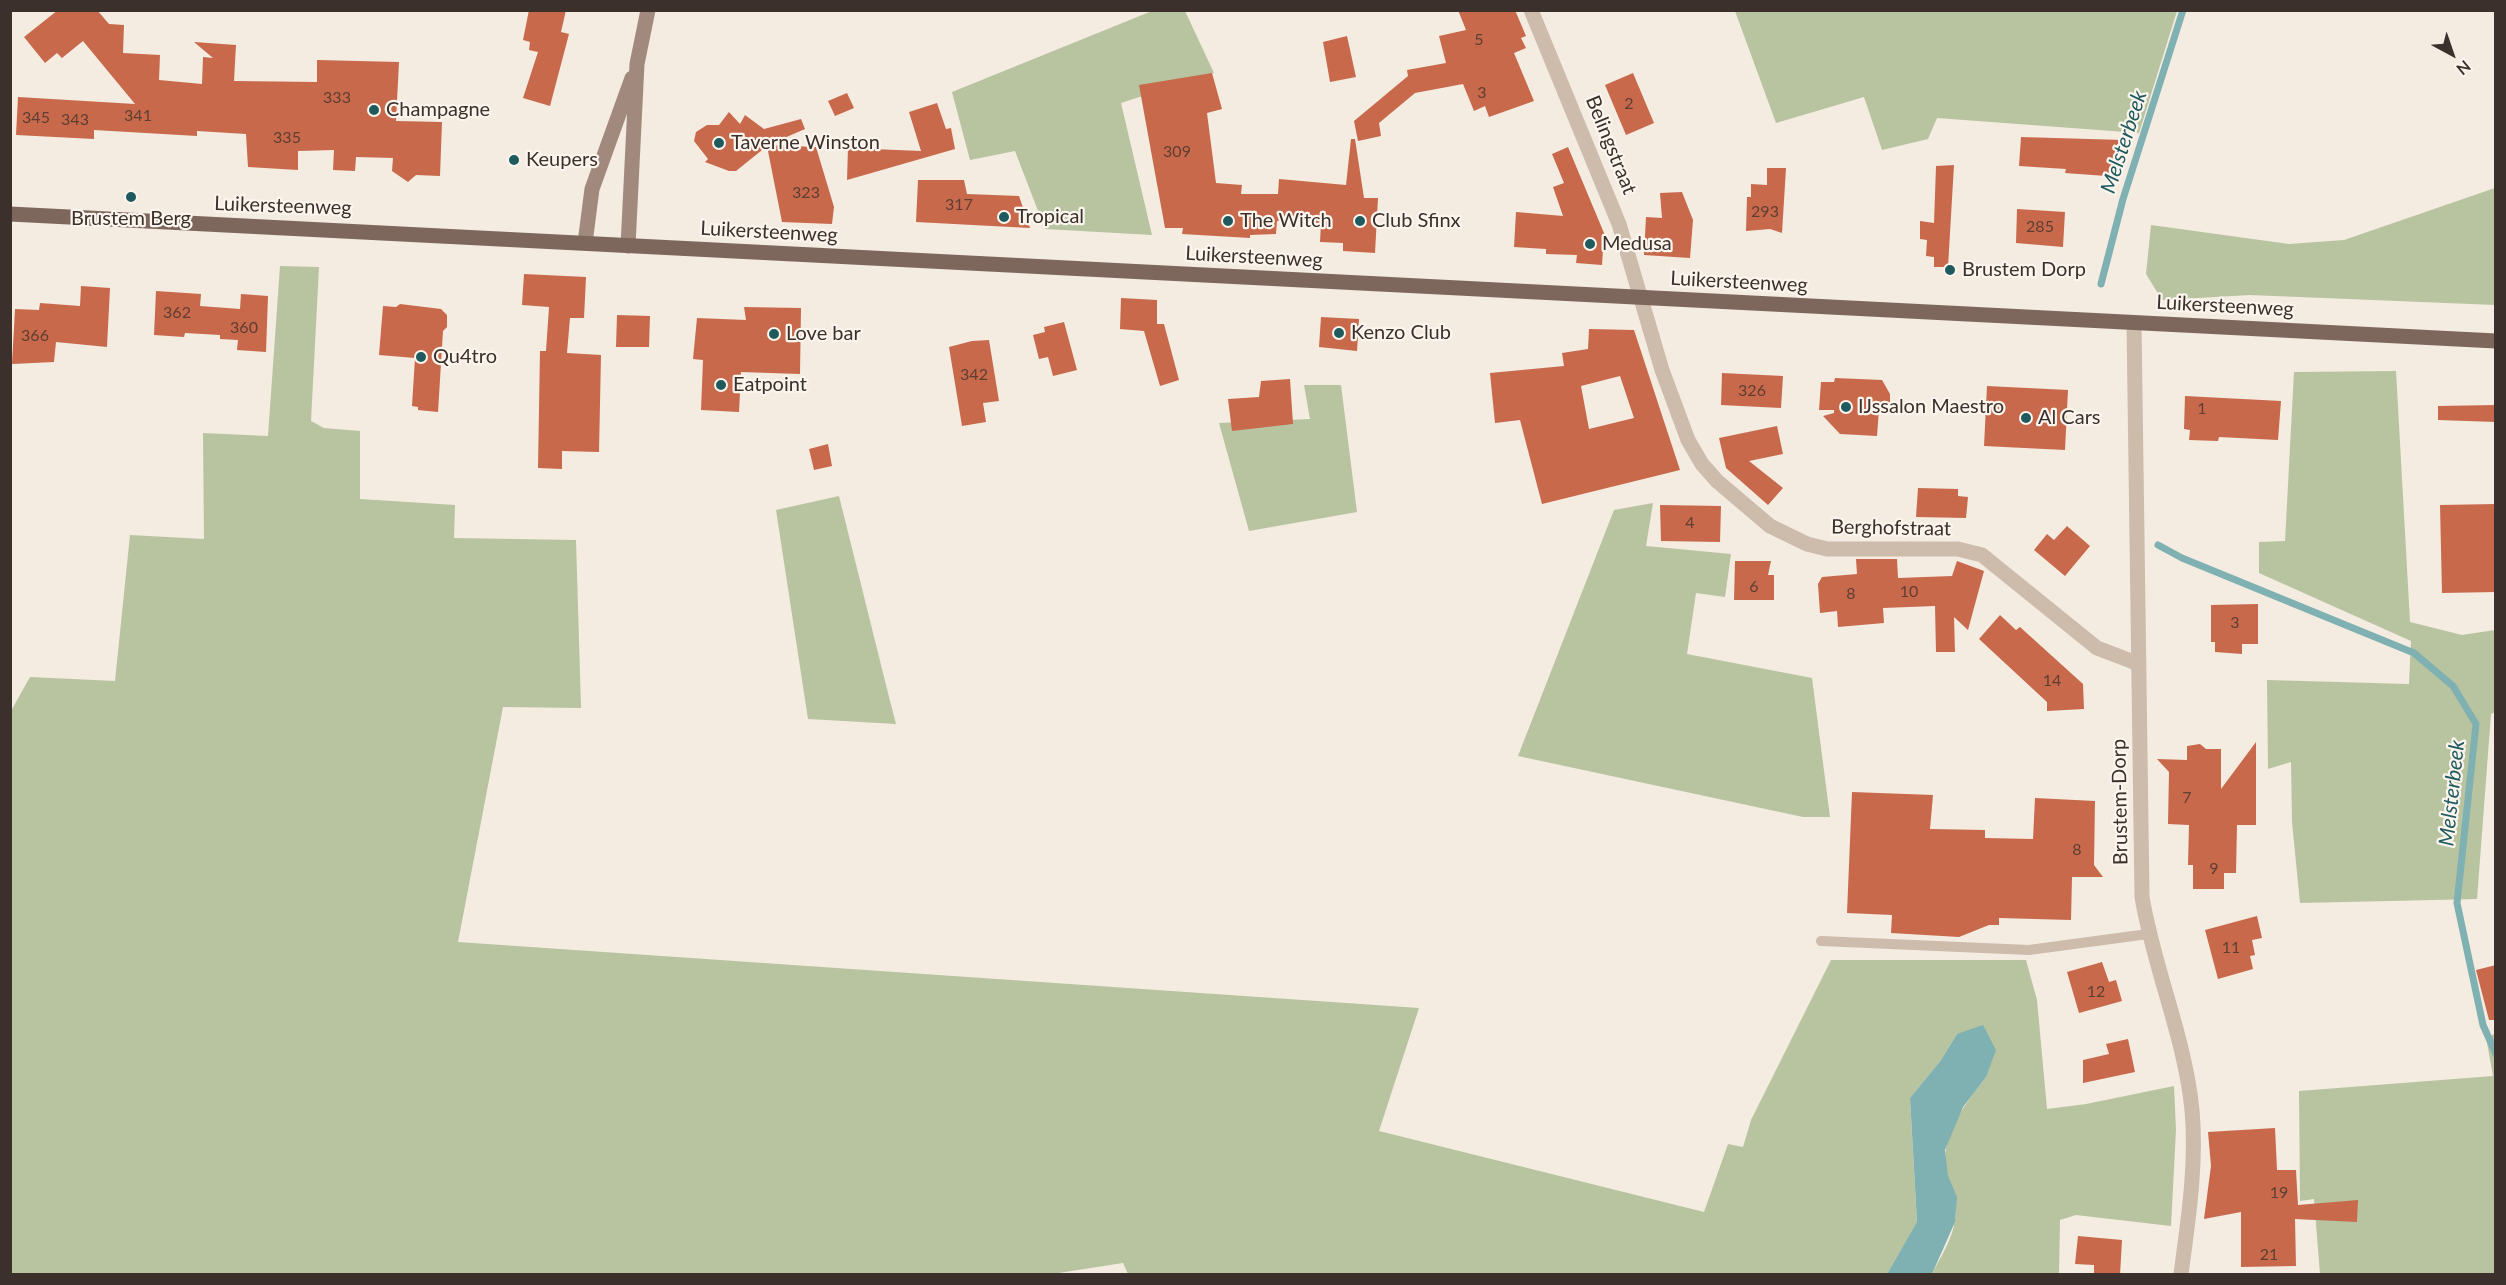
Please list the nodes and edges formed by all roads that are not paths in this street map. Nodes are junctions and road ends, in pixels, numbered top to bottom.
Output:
1 (648, 10) edge
2 (1532, 10) edge
3 (637, 64) junction
4 (10, 214) edge
5 (585, 243) junction
6 (628, 246) junction
7 (1642, 299) junction
8 (2134, 323) junction
9 (2496, 341) edge
10 (2139, 664) junction
11 (2148, 934) junction
12 (1821, 941) dead end
13 (2181, 1275) edge

1 - 3 main road
2 - 7 street, Belingstraat
3 - 5 main road
3 - 6 main road
4 - 5 main road, Luikersteenweg
5 - 6 main road, Luikersteenweg
6 - 7 main road, Luikersteenweg
7 - 8 main road, Luikersteenweg
7 - 10 street, Berghofstraat
8 - 9 main road, Luikersteenweg
8 - 10 street, Brustem-Dorp
10 - 11 street, Brustem-Dorp
11 - 12 lane
11 - 13 street, Brustem-Dorp

